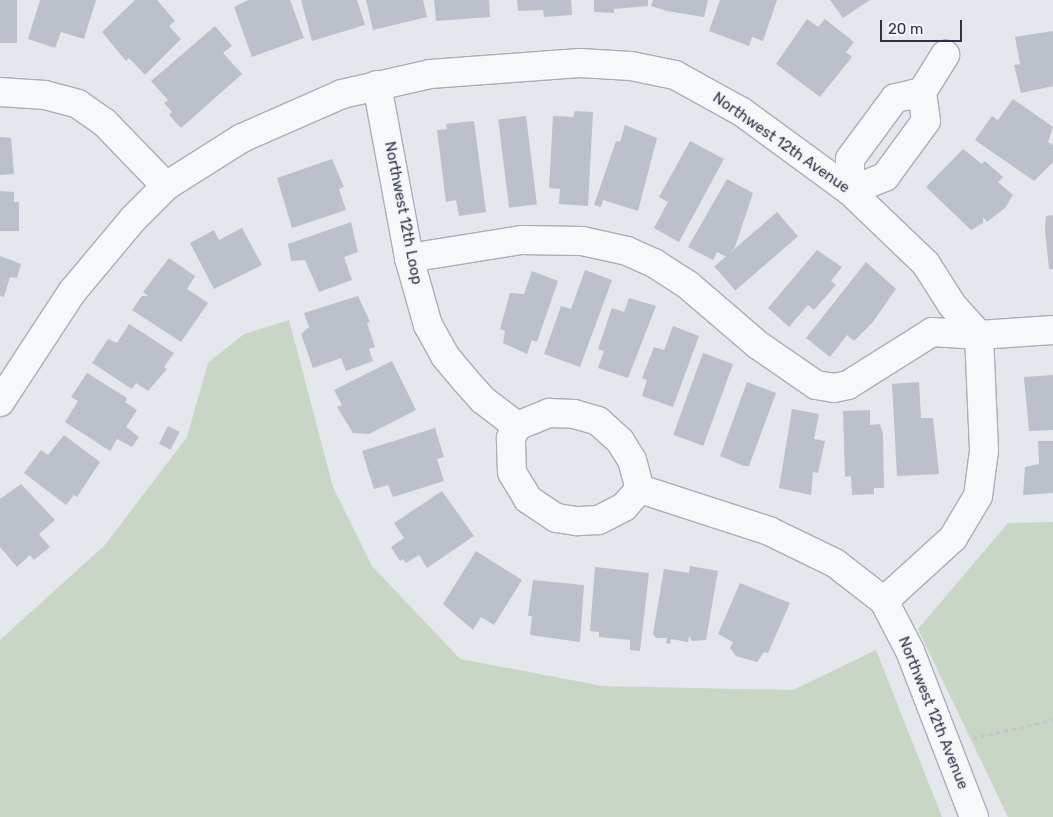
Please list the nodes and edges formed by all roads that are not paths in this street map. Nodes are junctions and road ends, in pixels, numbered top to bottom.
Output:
1 (945, 55) dead end
2 (378, 85) junction
3 (0, 92) edge
4 (922, 92) junction
5 (166, 186) junction
6 (850, 191) junction
7 (409, 258) junction
8 (1053, 330) edge
9 (979, 335) junction
10 (0, 402) edge
11 (518, 426) junction
12 (640, 489) junction
13 (884, 601) junction
14 (974, 817) edge

1 - 4 street
2 - 5 street, Northwest 12th Avenue
2 - 6 street, Northwest 12th Avenue
2 - 7 street, Northwest 12th Loop
3 - 5 street
4 - 6 street
4 - 6 street
5 - 10 street, Northwest 12th Avenue
6 - 9 street, Northwest 12th Avenue
7 - 9 street
7 - 11 street, Northwest 12th Loop
8 - 9 street
9 - 13 street
11 - 12 street
11 - 12 street
12 - 13 street
13 - 14 street, Northwest 12th Avenue

